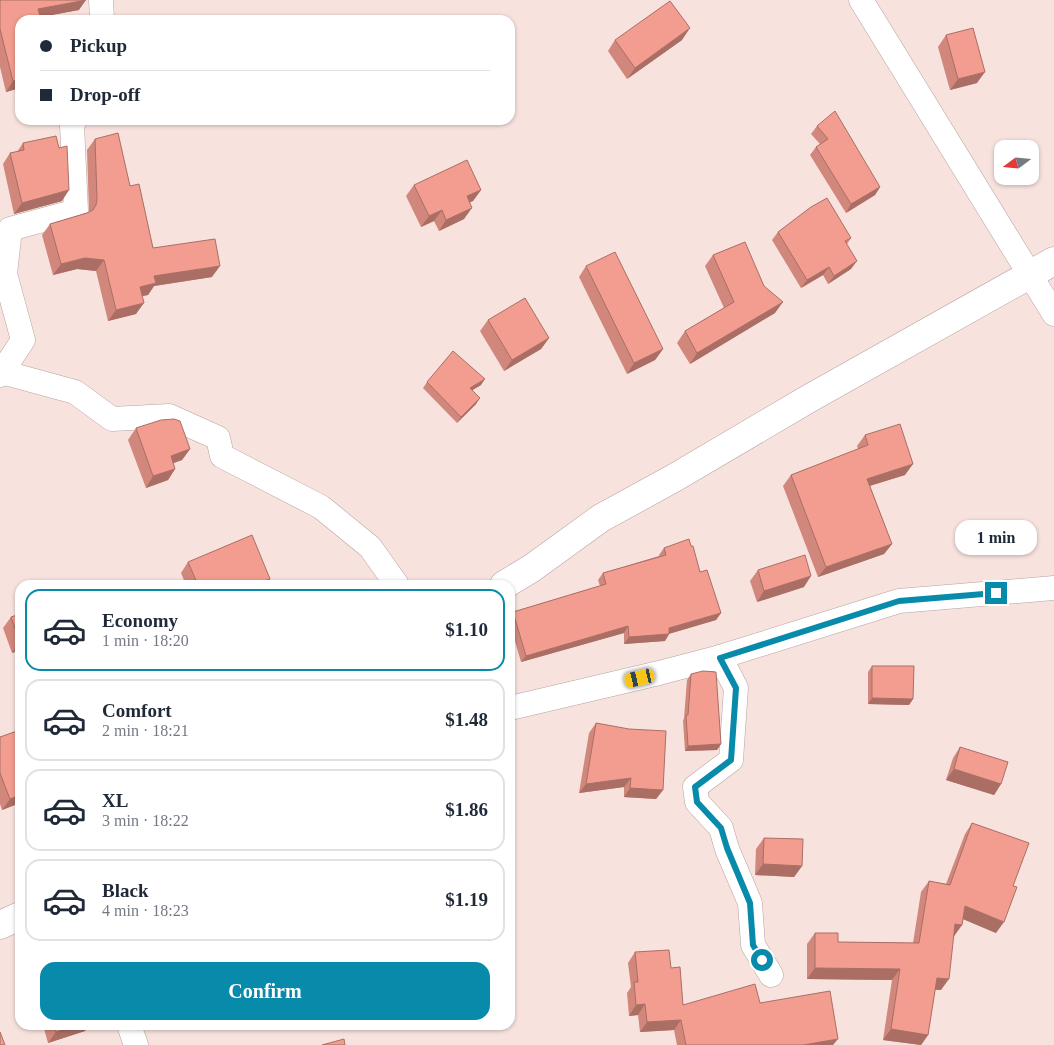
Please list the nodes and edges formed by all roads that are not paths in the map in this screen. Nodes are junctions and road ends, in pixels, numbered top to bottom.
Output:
1 (101, 0) edge
2 (861, 0) edge
3 (102, 15) edge
4 (72, 125) edge
5 (1054, 261) edge
6 (1030, 275) junction
7 (1054, 314) edge
8 (1, 373) edge
9 (393, 580) edge
10 (512, 580) edge
11 (1054, 588) edge
12 (720, 658) junction
13 (515, 707) edge
14 (15, 918) edge
15 (0, 925) edge
16 (771, 975) dead end
17 (131, 1030) edge
18 (136, 1045) edge

1 - 3 street
2 - 6 street
4 - 8 street
5 - 6 street
6 - 7 street
6 - 10 street
8 - 9 street
11 - 12 street
12 - 13 street
12 - 16 street
14 - 15 street
17 - 18 street

